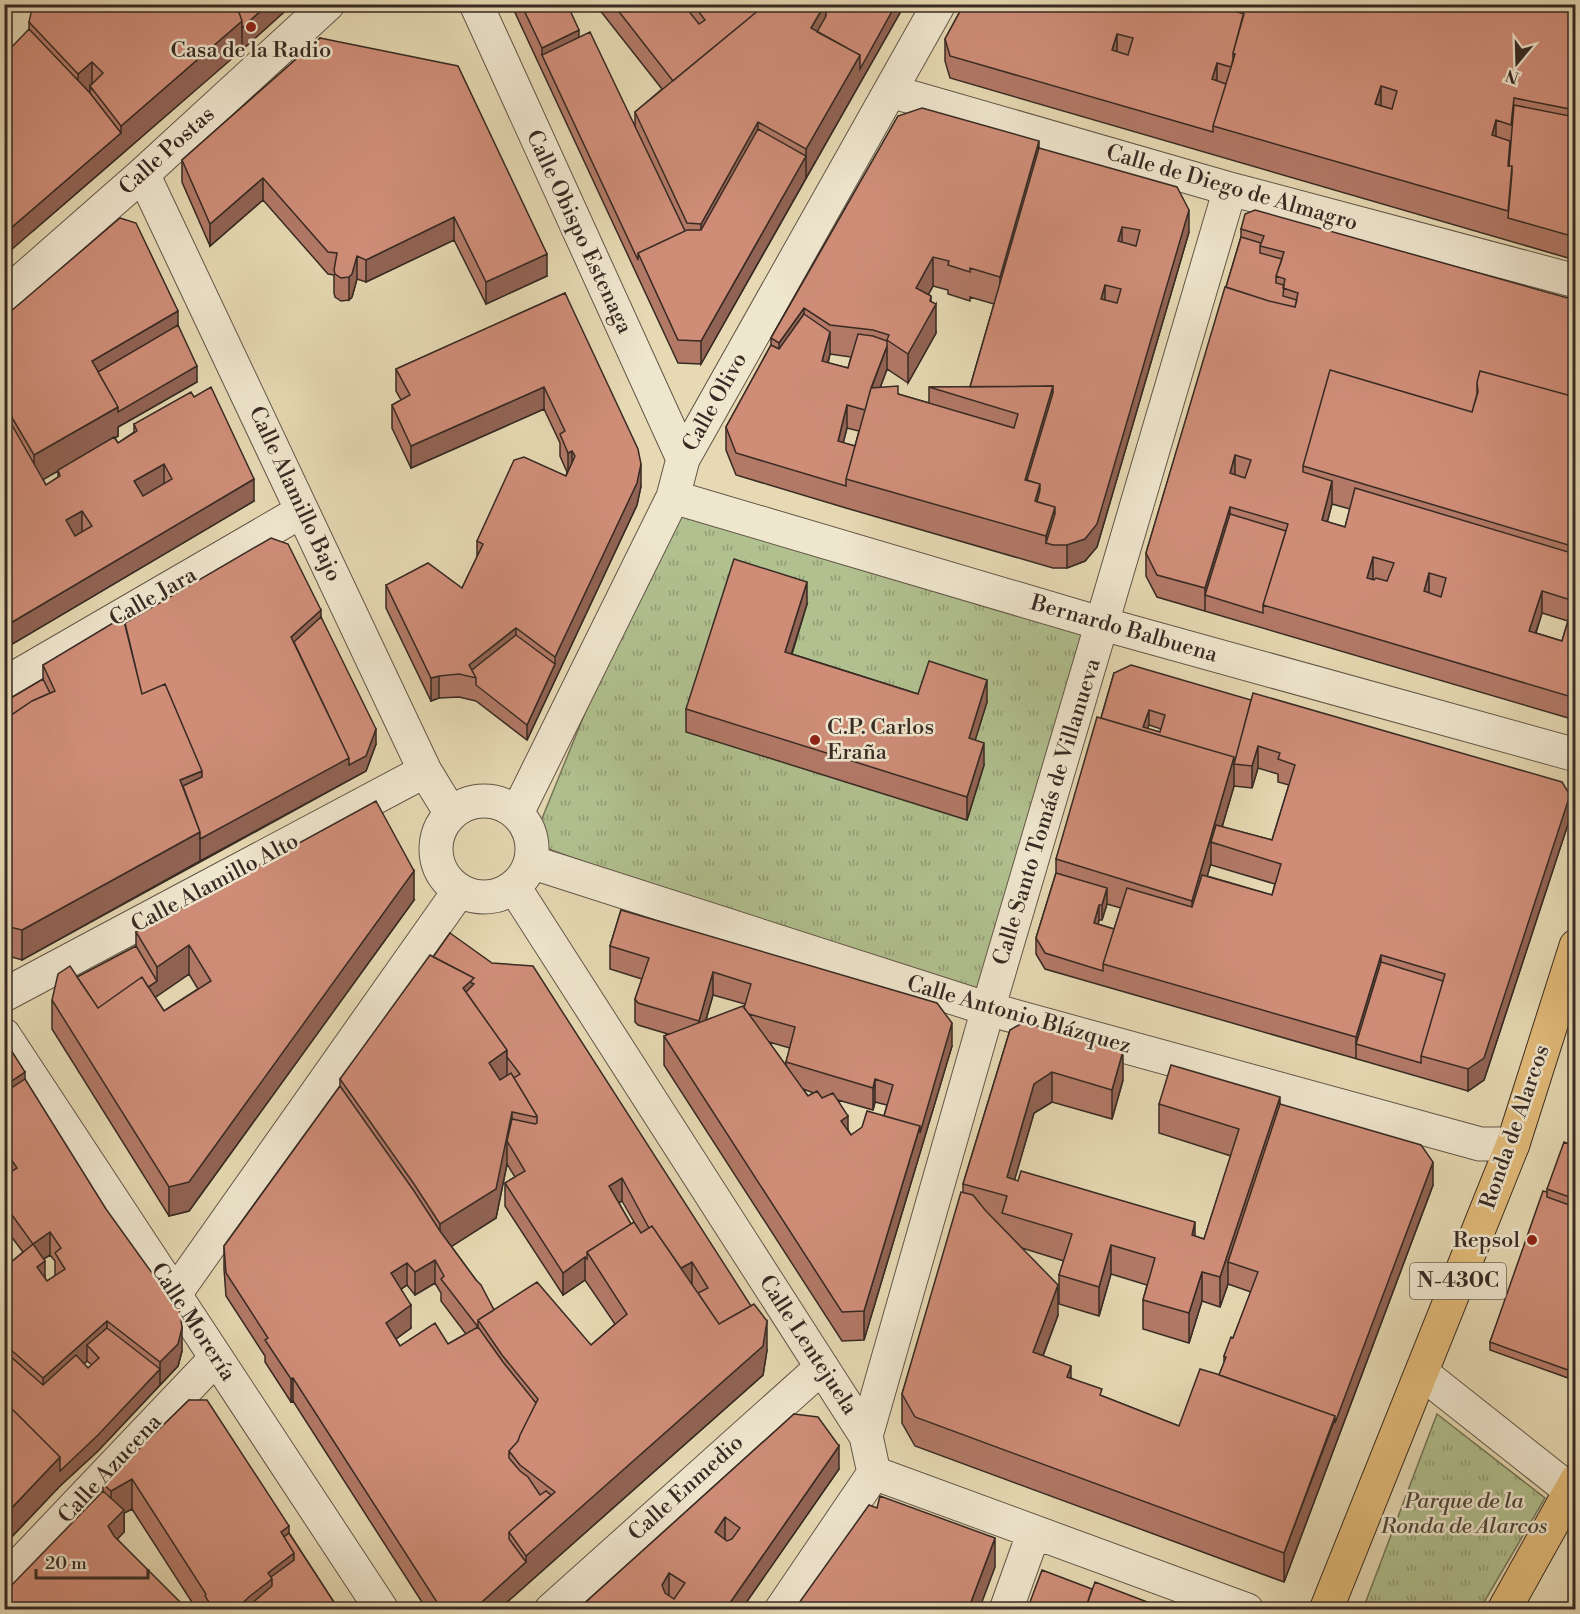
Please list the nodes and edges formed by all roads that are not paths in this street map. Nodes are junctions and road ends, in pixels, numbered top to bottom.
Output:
1 (328, 4) edge
2 (476, 4) edge
3 (939, 4) edge
4 (891, 91) junction
5 (143, 174) junction
6 (1230, 189) junction
7 (1575, 281) edge
8 (4, 296) edge
9 (683, 459) junction
10 (674, 497) junction
11 (303, 511) junction
12 (1103, 624) junction
13 (4, 684) edge
14 (1575, 755) edge
15 (425, 771) junction
16 (450, 812) junction
17 (517, 813) junction
18 (522, 875) junction
19 (459, 891) junction
20 (1575, 946) edge
21 (4, 995) edge
22 (988, 1009) junction
23 (4, 1035) edge
24 (1513, 1144) junction
25 (175, 1294) junction
26 (216, 1358) junction
27 (822, 1367) junction
28 (1422, 1373) junction
29 (867, 1436) junction
30 (874, 1473) junction
31 (1574, 1488) edge
32 (1034, 1532) junction
33 (4, 1581) edge
34 (382, 1610) edge
35 (551, 1610) edge
36 (781, 1610) edge
37 (1006, 1610) edge
38 (1247, 1610) edge
39 (1326, 1610) edge
40 (1504, 1610) edge

1 - 5 street, Calle Postas
2 - 9 street, Calle Obispo Estenaga
3 - 4 street, Calle Olivo
4 - 6 street, Calle de Diego de Almagro
4 - 9 street, Calle Olivo
5 - 8 street, Calle Postas
5 - 11 street, Calle Alamillo Bajo
6 - 7 street, Calle de Diego de Almagro
6 - 12 street, Calle Santo Tomás de Villanueva
9 - 10 street, Calle Olivo
10 - 12 street, Bernardo Balbuena
10 - 17 street, Calle Olivo
11 - 13 street, Calle Jara
11 - 15 street, Calle Alamillo Bajo
12 - 14 street, Bernardo Balbuena
12 - 22 street, Calle Santo Tomás de Villanueva
15 - 16 street, Calle Alamillo Bajo
15 - 21 street, Calle Alamillo Alto
16 - 17 street
16 - 19 street
17 - 18 street
18 - 19 street
18 - 22 street, Calle Antonio Blázquez
18 - 27 street, Calle Lentejuela
19 - 25 street
20 - 24 highway, Ronda de Alarcos / N-430C
22 - 24 street, Calle Antonio Blázquez
22 - 29 street, Calle Santo Tomás de Villanueva
23 - 25 street, Calle Morería
24 - 28 highway, Ronda de Alarcos / N-430C
25 - 26 street, Calle Morería
26 - 33 street, Calle Azucena
26 - 34 street, Calle Morería
27 - 29 street, Calle Lentejuela
27 - 35 street, Calle Enmedio
28 - 31 street
28 - 39 highway, Ronda de Alarcos / N-430C
29 - 30 street, Calle Lentejuela
30 - 32 street
30 - 36 street
31 - 40 highway
32 - 37 street
32 - 38 street

